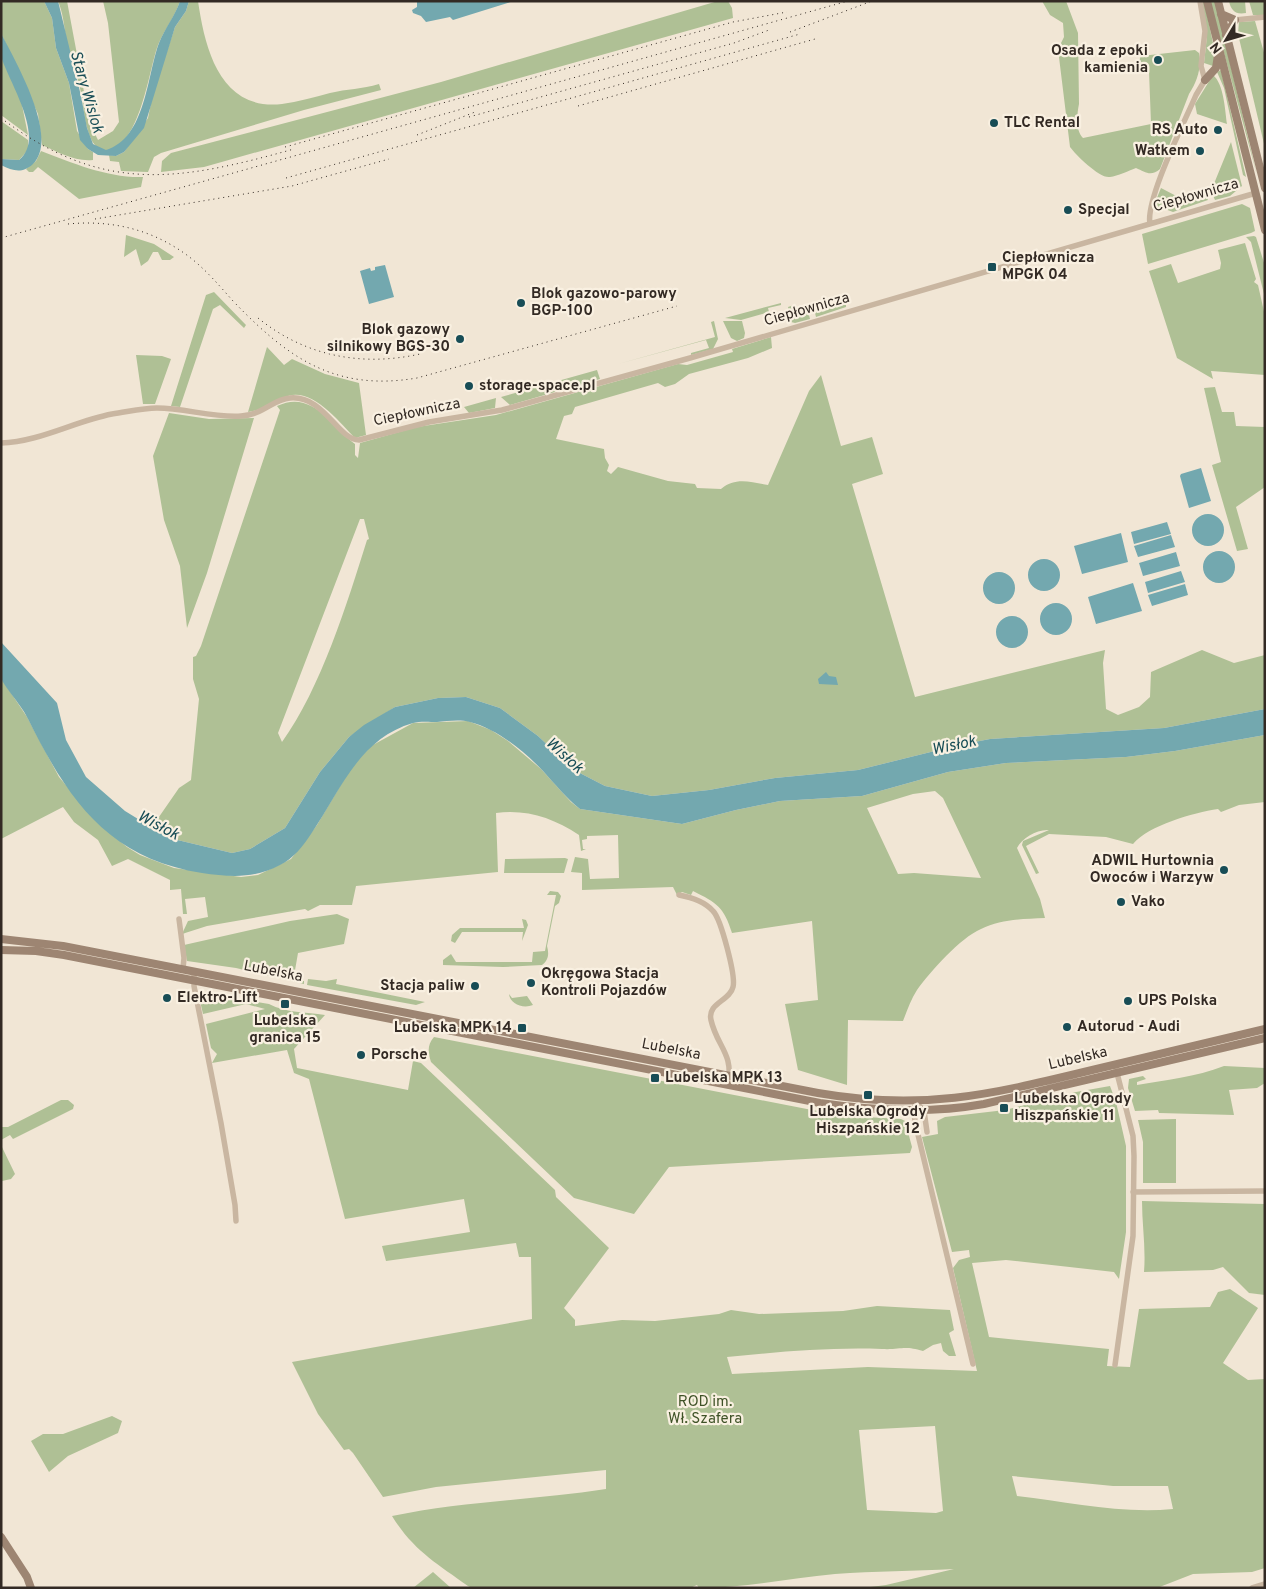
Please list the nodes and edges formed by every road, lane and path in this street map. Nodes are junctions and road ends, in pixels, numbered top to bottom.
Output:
1 (1200, 1) edge
2 (1208, 1) edge
3 (1218, 1) edge
4 (1221, 14) junction
5 (1265, 17) edge
6 (1236, 20) junction
7 (1226, 35) junction
8 (1219, 46) junction
9 (1205, 80) junction
10 (1265, 189) edge
11 (1256, 193) junction
12 (1150, 224) junction
13 (1265, 230) edge
14 (1, 443) edge
15 (679, 895) dead end
16 (179, 919) dead end
17 (1, 939) edge
18 (1, 950) edge
19 (189, 970) junction
20 (194, 981) junction
21 (1265, 1029) edge
22 (1265, 1038) edge
23 (1115, 1065) junction
24 (1117, 1074) junction
25 (730, 1075) junction
26 (728, 1085) junction
27 (1022, 1087) junction
28 (1025, 1096) junction
29 (916, 1102) junction
30 (914, 1111) junction
31 (924, 1111) junction
32 (927, 1132) dead end
33 (1265, 1191) edge
34 (1134, 1192) junction
35 (236, 1221) dead end
36 (973, 1364) dead end
37 (1116, 1365) dead end
38 (1, 1537) edge
39 (1265, 1584) edge
40 (31, 1588) edge
41 (1252, 1588) edge

1 - 9 street
2 - 8 main road
3 - 4 main road
4 - 6 main road
4 - 7 main road
5 - 6 street
6 - 7 main road
7 - 10 main road
8 - 9 main road
8 - 11 main road
9 - 12 street
10 - 11 main road, Ciepłownicza
11 - 12 street, Ciepłownicza
11 - 13 main road
12 - 14 street, Ciepłownicza
15 - 25 street
16 - 19 street
17 - 19 main road, Lubelska
18 - 20 main road, Lubelska
19 - 20 street
19 - 25 main road, Lubelska
20 - 26 main road, Lubelska
20 - 35 street
21 - 23 main road, Lubelska
22 - 24 main road, Lubelska
23 - 24 street
23 - 27 main road, Lubelska
24 - 28 main road, Lubelska
24 - 34 street
25 - 26 street
25 - 29 main road, Lubelska
26 - 30 main road, Lubelska
27 - 28 main road
27 - 29 main road, Lubelska
28 - 31 main road, Lubelska
29 - 30 street
29 - 31 street
30 - 31 main road, Lubelska
30 - 36 street
31 - 32 street
33 - 34 street
34 - 37 street
38 - 40 main road
39 - 41 street

